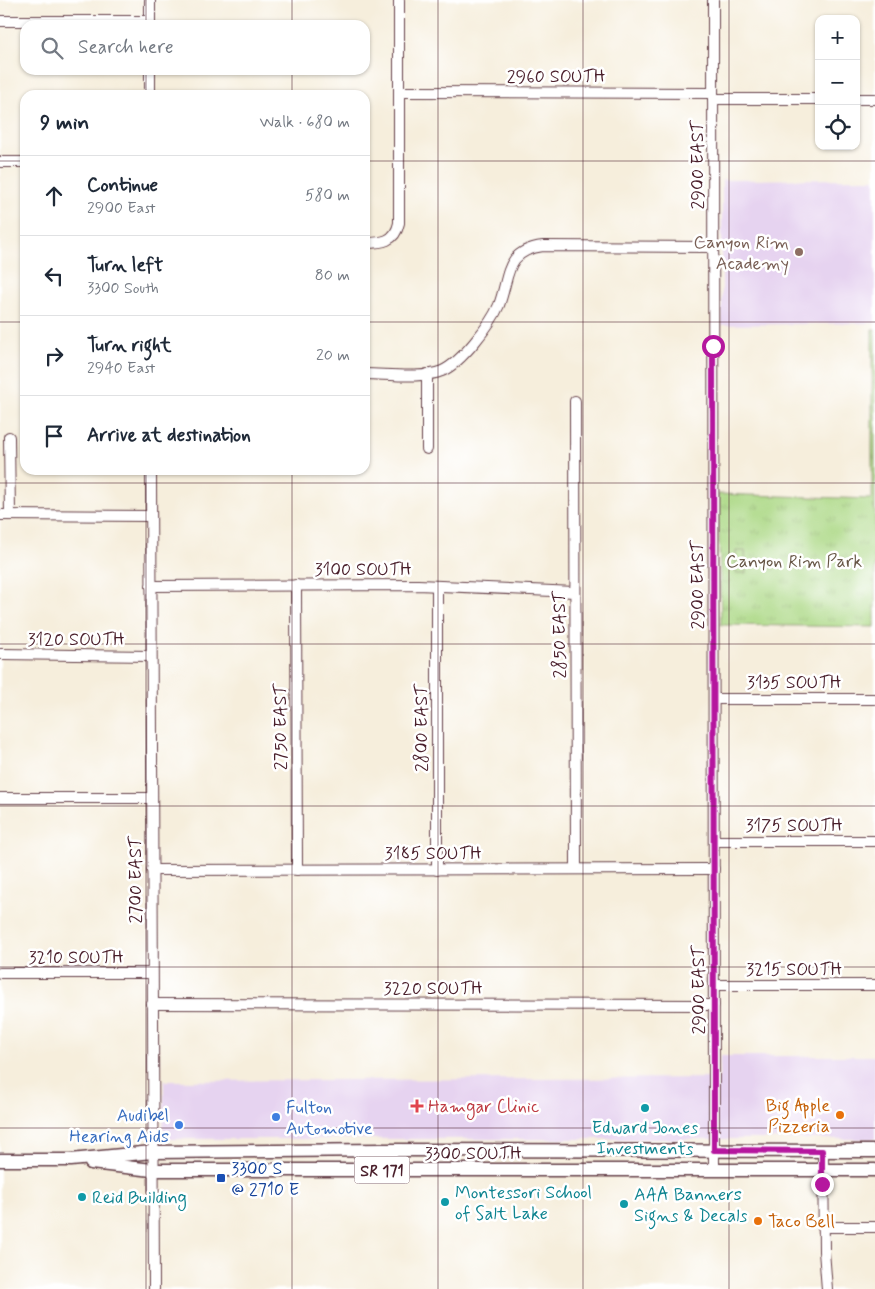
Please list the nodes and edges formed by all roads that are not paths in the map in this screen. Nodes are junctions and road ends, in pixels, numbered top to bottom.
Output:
1 (150, 0) edge
2 (399, 0) edge
3 (713, 0) edge
4 (150, 20) edge
5 (0, 21) edge
6 (20, 21) edge
7 (150, 75) edge
8 (150, 90) edge
9 (399, 92) junction
10 (713, 96) junction
11 (815, 99) edge
12 (860, 99) edge
13 (875, 99) edge
14 (0, 162) edge
15 (20, 162) edge
16 (370, 243) edge
17 (713, 247) junction
18 (370, 374) edge
19 (427, 374) junction
20 (575, 402) dead end
21 (9, 437) dead end
22 (427, 449) dead end
23 (151, 475) edge
24 (5, 515) edge
25 (151, 516) junction
26 (296, 585) junction
27 (151, 586) junction
28 (437, 586) junction
29 (575, 592) junction
30 (0, 654) edge
31 (151, 656) junction
32 (714, 699) junction
33 (875, 699) edge
34 (0, 798) edge
35 (152, 798) junction
36 (714, 841) junction
37 (875, 841) edge
38 (576, 869) junction
39 (714, 869) junction
40 (152, 870) junction
41 (297, 870) junction
42 (437, 870) junction
43 (0, 972) edge
44 (152, 973) junction
45 (714, 985) junction
46 (875, 985) edge
47 (152, 1004) junction
48 (714, 1005) junction
49 (714, 1150) junction
50 (822, 1151) junction
51 (875, 1151) edge
52 (152, 1152) junction
53 (0, 1160) edge
54 (71, 1160) junction
55 (152, 1170) junction
56 (714, 1170) junction
57 (822, 1170) junction
58 (875, 1170) edge
59 (823, 1227) junction
60 (875, 1227) edge
61 (154, 1289) edge
62 (827, 1289) edge

1 - 4 street
2 - 9 street
3 - 10 street, 2900 EAST
5 - 6 street
7 - 8 street
9 - 10 street, 2960 SOUTH
9 - 16 street
10 - 11 street, 2960 SOUTH
10 - 17 street, 2900 EAST
12 - 13 street
14 - 15 street
17 - 19 street
17 - 32 street, 2900 EAST
18 - 19 street
19 - 22 street
20 - 29 street, 2850 EAST
21 - 24 street
23 - 25 street, 2700 EAST
24 - 25 street
25 - 27 street, 2700 EAST
26 - 27 street, 3100 SOUTH
26 - 28 street, 3100 SOUTH
26 - 41 street, 2750 EAST
27 - 31 street, 2700 EAST
28 - 29 street, 3100 SOUTH
28 - 42 street, 2800 EAST
29 - 38 street, 2850 EAST
30 - 31 street, 3120 SOUTH
31 - 35 street, 2700 EAST
32 - 33 street, 3135 SOUTH
32 - 36 street, 2900 EAST
34 - 35 street
35 - 40 street, 2700 EAST
36 - 37 street, 3175 SOUTH
36 - 39 street, 2900 EAST
38 - 39 street, 3185 SOUTH
38 - 42 street, 3185 SOUTH
39 - 45 street, 2900 EAST
40 - 41 street, 3185 SOUTH
40 - 44 street, 2700 EAST
41 - 42 street, 3185 SOUTH
43 - 44 street, 3210 SOUTH
44 - 47 street, 2700 EAST
45 - 46 street, 3215 SOUTH
45 - 48 street, 2900 EAST
47 - 48 street, 3220 SOUTH
47 - 52 street, 2700 EAST
48 - 49 street, 2900 EAST
49 - 50 main road, 3300 SOUTH / SR 171
49 - 52 main road, 3300 SOUTH / SR 171
49 - 56 street, 2900 EAST
50 - 51 main road, 3300 SOUTH / SR 171
50 - 57 street
52 - 54 main road, 3300 SOUTH / SR 171
52 - 55 street, 2700 EAST
53 - 54 main road, 3300 SOUTH / SR 171
54 - 55 main road, 3300 SOUTH / SR 171
55 - 56 main road, 3300 SOUTH / SR 171
55 - 61 street, 2700 EAST
56 - 57 main road, 3300 SOUTH / SR 171
57 - 58 main road, 3300 SOUTH / SR 171
57 - 59 street
59 - 60 street
59 - 62 street

